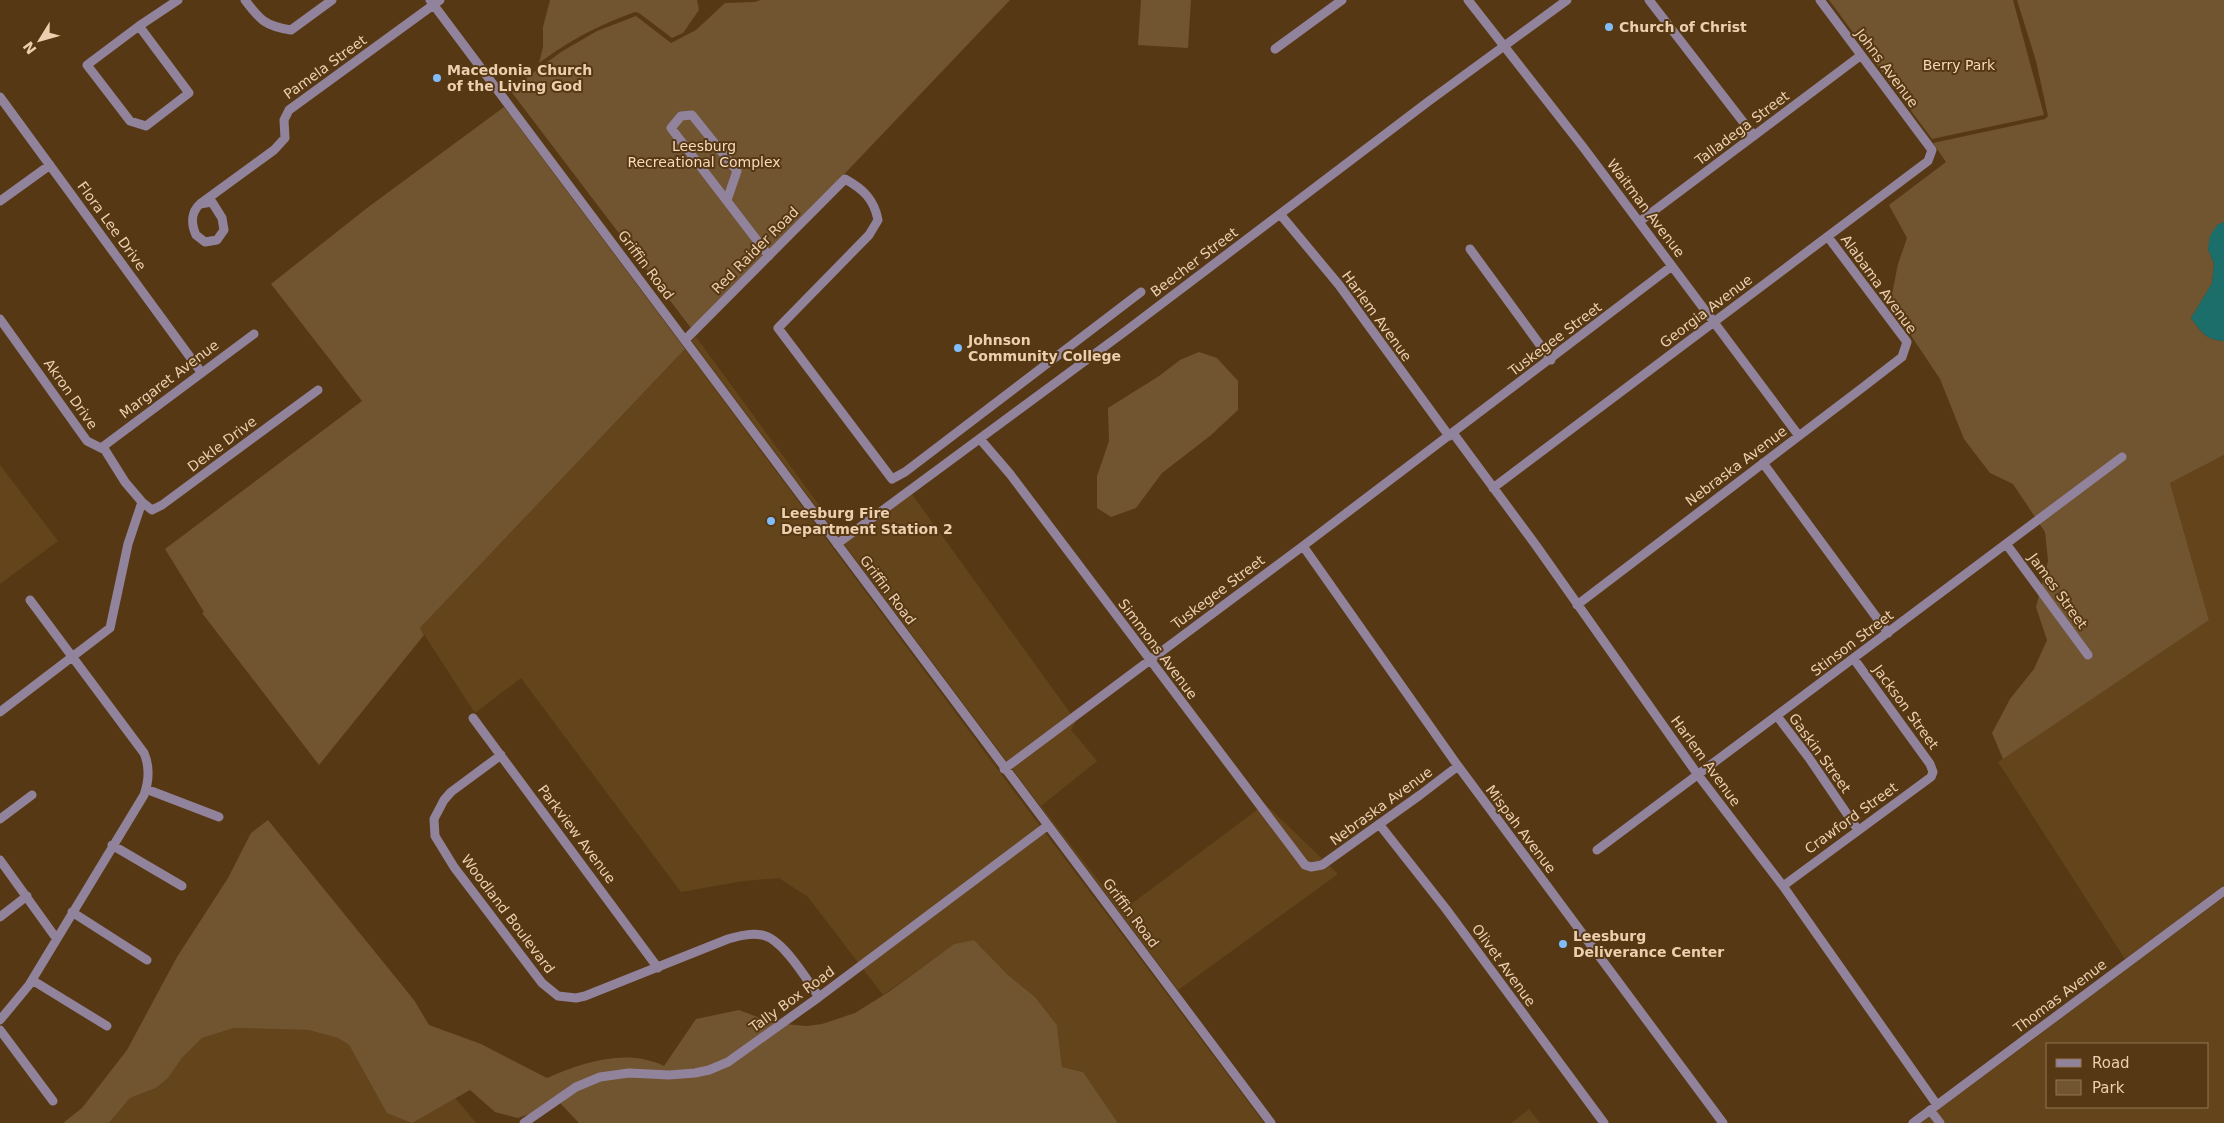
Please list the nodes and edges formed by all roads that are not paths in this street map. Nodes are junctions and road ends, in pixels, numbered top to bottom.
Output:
1 (178, 0) edge
2 (245, 0) edge
3 (332, 0) edge
4 (1342, 0) edge
5 (1468, 0) edge
6 (1567, 0) edge
7 (1649, 0) edge
8 (1820, 0) edge
9 (434, 2) edge
10 (139, 26) junction
11 (1505, 45) junction
12 (1275, 49) dead end
13 (1860, 56) junction
14 (0, 97) edge
15 (1754, 136) junction
16 (1932, 152) joint
17 (50, 165) junction
18 (727, 200) junction
19 (0, 201) edge
20 (200, 204) junction
21 (1280, 214) junction
22 (1639, 222) junction
23 (1828, 237) junction
24 (1470, 249) dead end
25 (768, 256) junction
26 (1672, 266) junction
27 (1141, 292) dead end
28 (0, 319) edge
29 (1714, 321) junction
30 (254, 334) dead end
31 (685, 340) junction
32 (1907, 347) joint
33 (1551, 360) junction
34 (202, 372) junction
35 (318, 390) dead end
36 (1451, 435) junction
37 (1799, 436) junction
38 (980, 439) junction
39 (102, 448) junction
40 (2122, 457) dead end
41 (1763, 463) junction
42 (1493, 488) junction
43 (142, 502) junction
44 (837, 544) junction
45 (2007, 545) junction
46 (1303, 546) junction
47 (30, 600) dead end
48 (1577, 604) junction
49 (1888, 633) junction
50 (2088, 655) dead end
51 (73, 658) junction
52 (1854, 659) junction
53 (1149, 661) junction
54 (0, 711) edge
55 (1777, 716) junction
56 (473, 718) dead end
57 (501, 755) junction
58 (1458, 766) junction
59 (1004, 768) junction
60 (1933, 772) joint
61 (1698, 774) junction
62 (146, 789) junction
63 (32, 795) dead end
64 (219, 817) dead end
65 (0, 819) edge
66 (1379, 824) junction
67 (1048, 826) junction
68 (1858, 830) junction
69 (112, 845) junction
70 (1597, 850) dead end
71 (0, 860) edge
72 (1319, 866) joint
73 (182, 886) dead end
74 (1783, 886) junction
75 (2224, 891) edge
76 (27, 896) junction
77 (72, 912) junction
78 (0, 917) edge
79 (56, 938) junction
80 (147, 960) dead end
81 (658, 968) junction
82 (32, 980) junction
83 (819, 997) junction
84 (0, 1020) edge
85 (108, 1026) dead end
86 (0, 1030) edge
87 (53, 1101) dead end
88 (1934, 1108) junction
89 (524, 1123) edge
90 (1271, 1123) edge
91 (1604, 1123) edge
92 (1723, 1123) edge
93 (1914, 1123) edge
94 (1940, 1123) edge

1 - 10 street
2 - 3 street
4 - 12 street
5 - 11 street, Waitman Avenue
6 - 11 street, Beecher Street
7 - 15 street
8 - 13 street, Johns Avenue
9 - 20 street, Pamela Street
9 - 31 street, Griffin Road
10 - 10 street
11 - 21 street, Beecher Street
11 - 22 street, Waitman Avenue
13 - 15 street, Talladega Street
13 - 16 street, Johns Avenue
14 - 17 street, Flora Lee Drive
15 - 22 street, Talladega Street
16 - 23 street, Georgia Avenue
17 - 19 street
17 - 34 street, Flora Lee Drive
18 - 18 street
18 - 25 street
20 - 20 street
21 - 36 street, Harlem Avenue
21 - 38 street, Beecher Street
22 - 26 street, Waitman Avenue
23 - 29 street, Georgia Avenue
23 - 32 street, Alabama Avenue
24 - 33 street
25 - 27 street, Red Raider Road
25 - 31 street, Red Raider Road
26 - 29 street, Waitman Avenue
26 - 33 street, Tuskegee Street
28 - 39 street, Akron Drive
29 - 37 street, Waitman Avenue
29 - 42 street, Georgia Avenue
30 - 34 street, Margaret Avenue
31 - 44 street, Griffin Road
32 - 37 street, Nebraska Avenue
33 - 36 street, Tuskegee Street
34 - 39 street, Margaret Avenue
35 - 43 street, Dekle Drive
36 - 42 street, Harlem Avenue
36 - 46 street, Tuskegee Street
37 - 41 street, Nebraska Avenue
38 - 44 street, Beecher Street
38 - 53 street, Simmons Avenue
39 - 43 street, Akron Drive
40 - 45 street, Stinson Street
41 - 48 street, Nebraska Avenue
41 - 49 street
42 - 48 street, Harlem Avenue
43 - 51 street
44 - 59 street, Griffin Road
45 - 49 street, Stinson Street
45 - 50 street, James Street
46 - 53 street, Tuskegee Street
46 - 58 street, Mispah Avenue
47 - 51 street
48 - 61 street, Harlem Avenue
49 - 52 street, Stinson Street
51 - 54 street
51 - 62 street
52 - 55 street, Stinson Street
52 - 60 street, Jackson Street
53 - 59 street, Tuskegee Street
53 - 72 street, Simmons Avenue
55 - 61 street, Stinson Street
55 - 68 street, Gaskin Street
56 - 57 street, Parkview Avenue
57 - 81 street, Parkview Avenue
57 - 81 street, Woodland Boulevard
58 - 66 street, Nebraska Avenue
58 - 92 street, Mispah Avenue
59 - 67 street, Griffin Road
60 - 68 street, Crawford Street
61 - 70 street, Stinson Street
61 - 74 street, Harlem Avenue
62 - 64 street
62 - 69 street
63 - 65 street
66 - 72 street, Nebraska Avenue
66 - 91 street, Olivet Avenue
67 - 83 street, Tally Box Road
67 - 90 street, Griffin Road
68 - 74 street, Crawford Street
69 - 73 street
69 - 77 street
71 - 76 street
74 - 88 street, Harlem Avenue
75 - 88 street, Thomas Avenue
76 - 78 street
76 - 79 street
77 - 79 street
77 - 80 street
79 - 82 street
81 - 83 street, Woodland Boulevard
82 - 84 street
82 - 85 street
83 - 89 street, Tally Box Road
86 - 87 street
88 - 93 street, Thomas Avenue
88 - 94 street, Harlem Avenue

